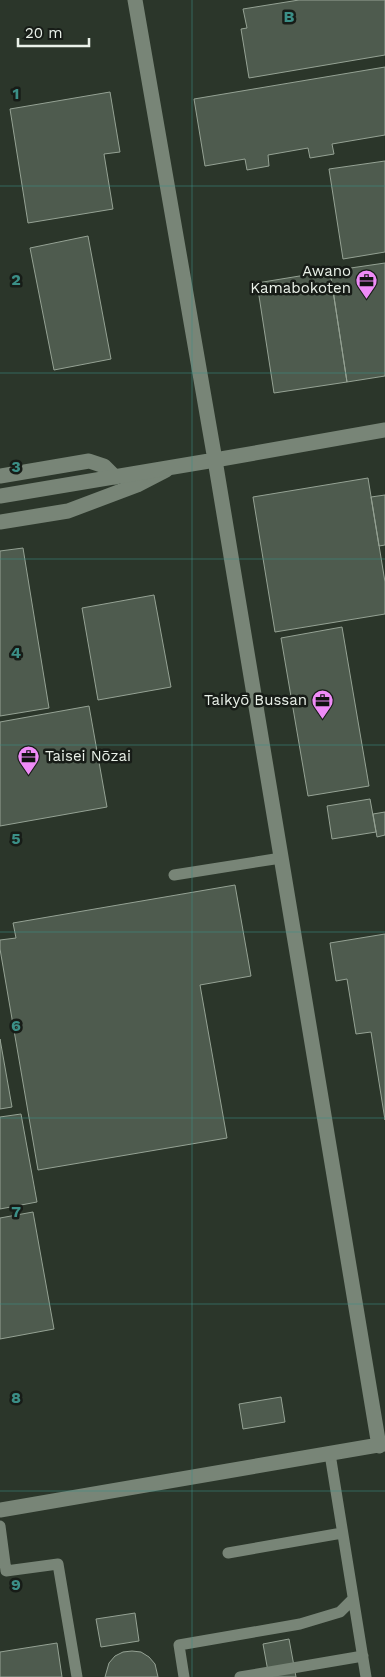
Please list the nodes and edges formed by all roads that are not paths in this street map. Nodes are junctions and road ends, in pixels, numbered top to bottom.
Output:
1 (134, 0) edge
2 (385, 430) edge
3 (215, 460) junction
4 (172, 467) junction
5 (0, 476) edge
6 (115, 477) junction
7 (0, 496) edge
8 (0, 522) edge
9 (281, 858) junction
10 (174, 875) dead end
11 (382, 1445) edge
12 (330, 1454) junction
13 (0, 1510) edge
14 (0, 1526) edge
15 (342, 1533) junction
16 (228, 1553) dead end
17 (353, 1599) junction
18 (363, 1656) junction
19 (77, 1677) edge
20 (184, 1677) edge
21 (240, 1677) edge
22 (366, 1677) edge

1 - 3 street
2 - 3 street
3 - 4 street
3 - 9 street
4 - 6 street
4 - 8 street
5 - 6 street
6 - 7 street
9 - 10 lane
9 - 11 street
11 - 12 street
12 - 13 street
12 - 15 lane
14 - 19 lane
15 - 16 lane
15 - 17 lane
17 - 18 lane
17 - 20 lane
18 - 21 lane
18 - 22 lane

